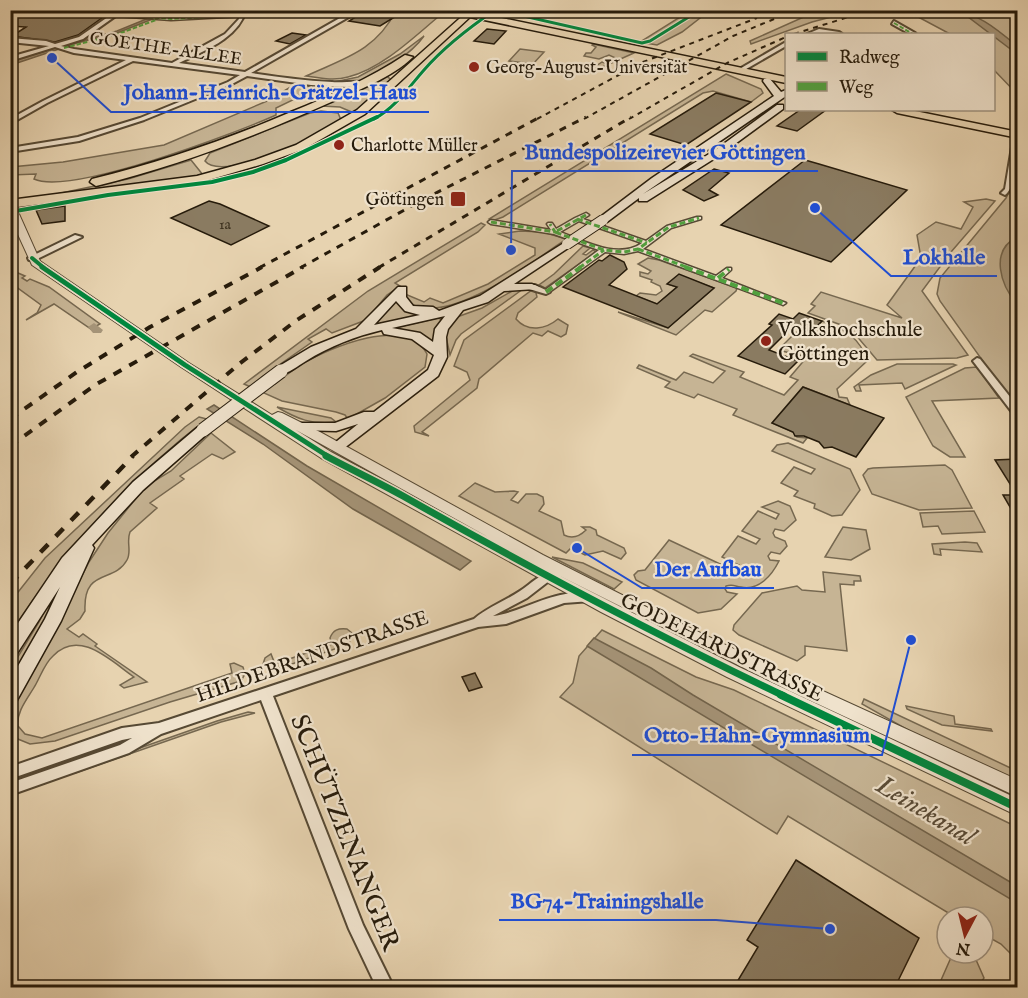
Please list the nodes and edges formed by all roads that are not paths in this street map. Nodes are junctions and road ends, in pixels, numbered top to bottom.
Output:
1 (122, 10) edge
2 (359, 10) edge
3 (467, 11) edge
4 (244, 13) edge
5 (116, 15) junction
6 (894, 23) dead end
7 (813, 33) edge
8 (832, 33) edge
9 (912, 33) edge
10 (10, 40) edge
11 (785, 44) edge
12 (58, 46) junction
13 (10, 59) edge
14 (132, 59) junction
15 (173, 65) junction
16 (739, 71) junction
17 (246, 74) junction
18 (785, 80) edge
19 (767, 81) junction
20 (310, 82) junction
21 (366, 82) junction
22 (785, 85) edge
23 (347, 92) junction
24 (785, 99) edge
25 (303, 111) junction
26 (902, 111) edge
27 (918, 111) edge
28 (351, 119) junction
29 (10, 122) edge
30 (1017, 129) edge
31 (1017, 135) edge
32 (10, 150) edge
33 (206, 151) junction
34 (692, 155) junction
35 (705, 160) junction
36 (229, 171) junction
37 (1005, 193) dead end
38 (10, 196) edge
39 (10, 204) edge
40 (624, 206) junction
41 (586, 215) dead end
42 (699, 218) dead end
43 (577, 219) junction
44 (10, 222) edge
45 (491, 222) dead end
46 (550, 225) dead end
47 (555, 232) junction
48 (78, 237) dead end
49 (647, 243) junction
50 (638, 249) junction
51 (604, 250) junction
52 (32, 258) junction
53 (729, 269) dead end
54 (530, 270) junction
55 (55, 277) junction
56 (718, 278) junction
57 (532, 287) junction
58 (502, 289) junction
59 (546, 292) joint
60 (783, 303) dead end
61 (463, 308) junction
62 (358, 333) junction
63 (440, 353) junction
64 (977, 362) dead end
65 (232, 395) junction
66 (388, 407) junction
67 (1017, 414) edge
68 (301, 427) junction
69 (338, 446) junction
70 (326, 455) junction
71 (88, 542) junction
72 (543, 561) junction
73 (552, 578) junction
74 (578, 579) junction
75 (587, 598) junction
76 (546, 605) junction
77 (478, 622) junction
78 (10, 650) edge
79 (266, 694) junction
80 (10, 697) edge
81 (159, 729) junction
82 (10, 773) edge
83 (10, 789) edge
84 (1017, 789) edge
85 (1017, 808) edge
86 (386, 987) edge

1 - 5 street
2 - 17 street
3 - 16 main road
3 - 21 main road
3 - 28 main road
4 - 5 street
4 - 15 street
5 - 12 street
6 - 9 street
7 - 8 street
10 - 12 street, GOETHE-ALLEE
11 - 16 street
12 - 13 street
12 - 14 street, GOETHE-ALLEE
14 - 15 street, GOETHE-ALLEE
14 - 29 street
15 - 17 street, GOETHE-ALLEE
16 - 18 main road
16 - 19 main road
17 - 20 street, GOETHE-ALLEE
17 - 32 street
19 - 22 main road
19 - 24 main road
20 - 21 street, GOETHE-ALLEE
20 - 23 street, GOETHE-ALLEE
21 - 23 main road
23 - 25 main road
24 - 34 main road
24 - 35 main road
25 - 28 main road
25 - 33 main road
26 - 31 main road
27 - 30 main road
28 - 36 main road
31 - 37 street
33 - 36 main road
33 - 38 main road
34 - 35 main road
34 - 40 main road
35 - 40 main road
36 - 39 main road
39 - 52 street, GODEHARDSTRASSE
40 - 54 main road, bridge
41 - 43 street
42 - 49 street
43 - 47 street
43 - 49 street
44 - 55 street, GODEHARDSTRASSE
45 - 47 street
46 - 47 street
47 - 51 street
48 - 52 street
49 - 50 street
50 - 51 street
50 - 56 street
51 - 59 street
52 - 55 street, GODEHARDSTRASSE
53 - 56 street
54 - 57 main road
54 - 58 main road
55 - 65 street, GODEHARDSTRASSE
56 - 60 street
57 - 58 main road
57 - 59 street
58 - 61 main road
61 - 62 main road
61 - 62 main road
61 - 63 main road
62 - 63 main road
62 - 71 main road, bridge
63 - 66 main road
64 - 67 street
65 - 68 street, GODEHARDSTRASSE
65 - 70 street, GODEHARDSTRASSE
66 - 68 main road
66 - 69 main road
68 - 69 street, GODEHARDSTRASSE
69 - 70 street
69 - 72 street, GODEHARDSTRASSE
70 - 73 street, GODEHARDSTRASSE
71 - 78 main road
71 - 80 main road
72 - 73 street, GODEHARDSTRASSE
72 - 74 street, GODEHARDSTRASSE
73 - 74 street
73 - 75 street, GODEHARDSTRASSE
73 - 76 street
73 - 77 street, HILDEBRANDSTRASSE
74 - 84 street, GODEHARDSTRASSE
75 - 76 street, HILDEBRANDSTRASSE
75 - 85 street, GODEHARDSTRASSE
76 - 77 street, HILDEBRANDSTRASSE
77 - 79 street, HILDEBRANDSTRASSE
79 - 81 street, HILDEBRANDSTRASSE
79 - 86 street, SCHÜTZENANGER
81 - 82 street, HILDEBRANDSTRASSE
81 - 83 street, HILDEBRANDSTRASSE

